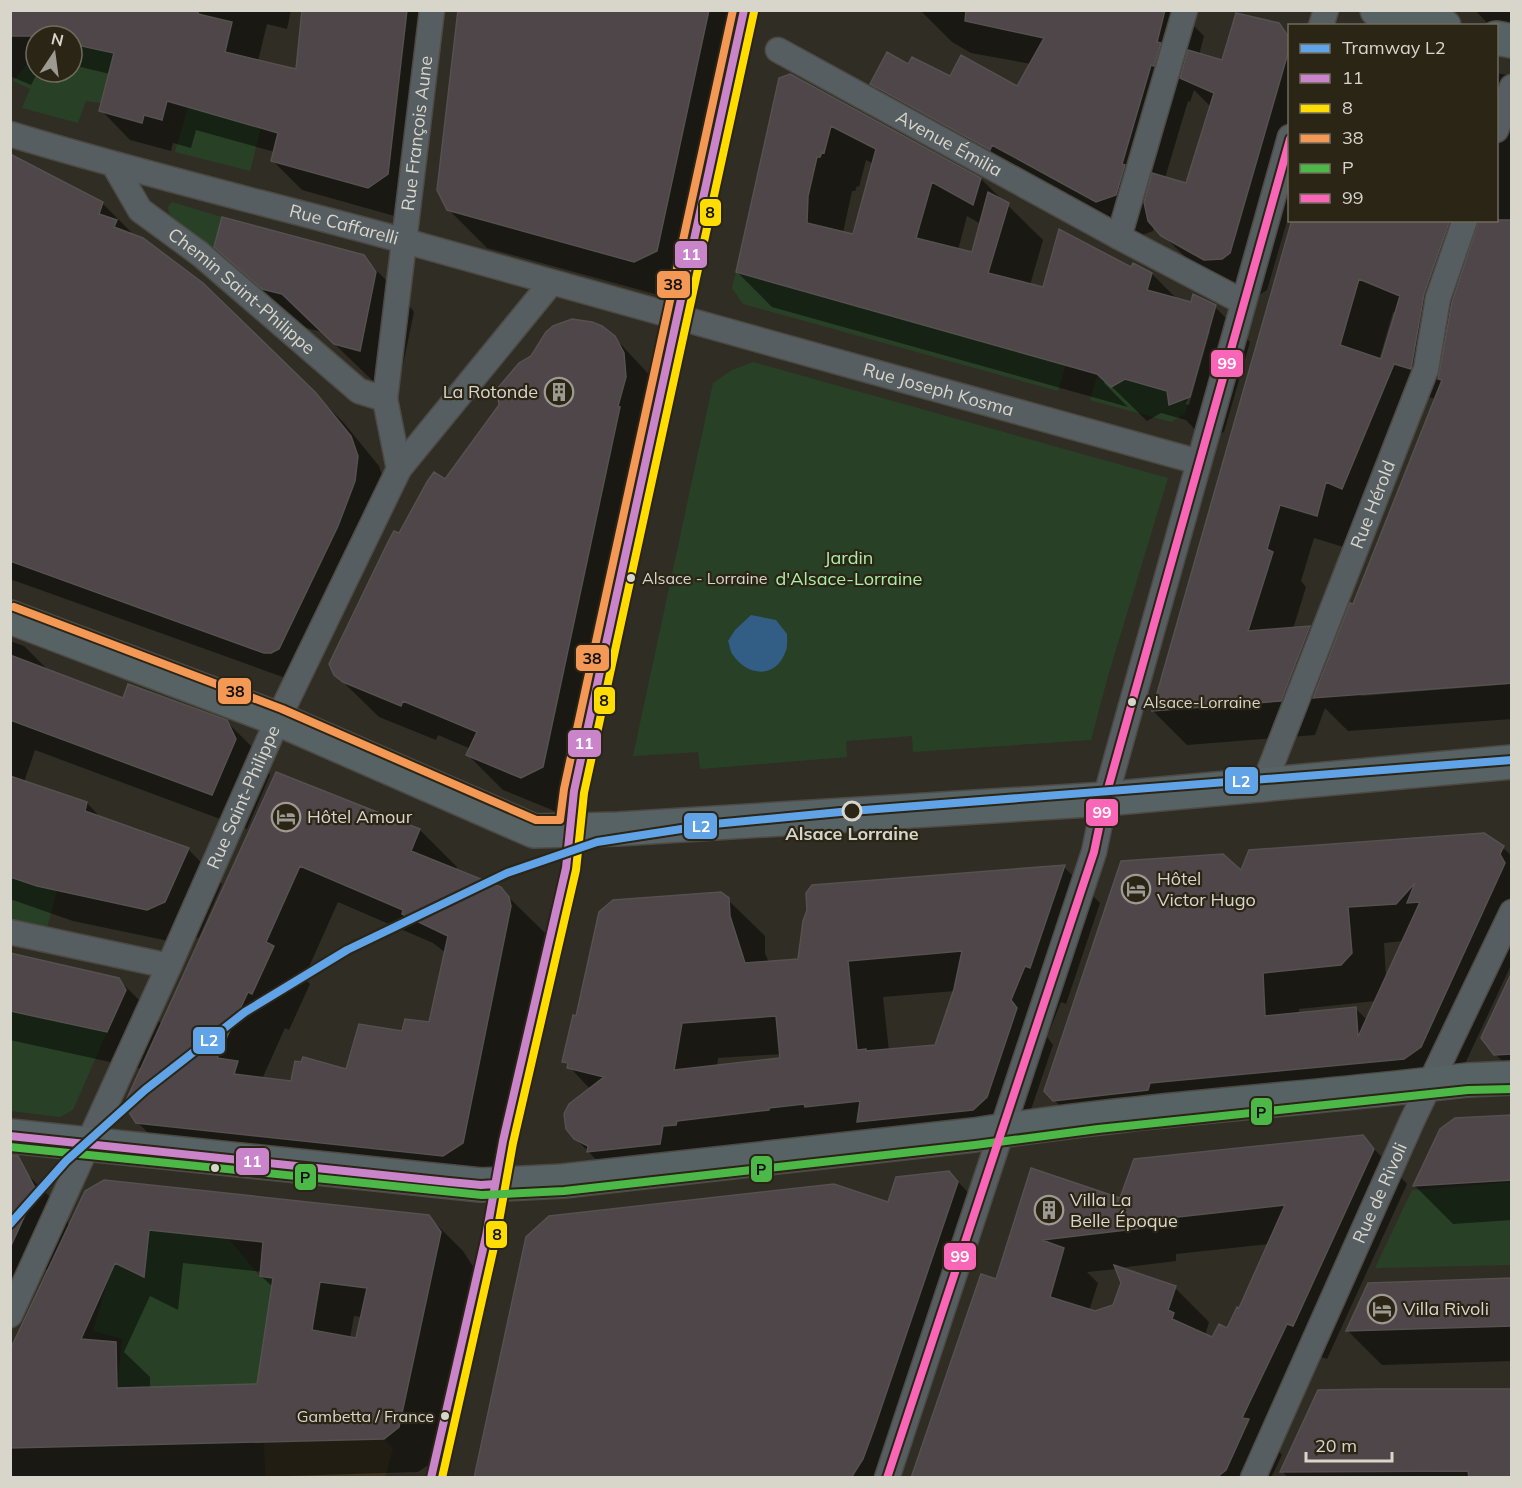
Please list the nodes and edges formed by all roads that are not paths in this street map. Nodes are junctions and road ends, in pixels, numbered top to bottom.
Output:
1 (432, 10) edge
2 (1185, 10) edge
3 (1377, 10) edge
4 (1436, 24) edge
5 (778, 50) dead end
6 (1512, 87) edge
7 (1498, 127) edge
8 (10, 134) edge
9 (1288, 144) edge
10 (114, 165) junction
11 (1464, 222) edge
12 (1119, 237) junction
13 (403, 241) junction
14 (551, 283) junction
15 (1243, 302) junction
16 (677, 316) joint
17 (385, 399) junction
18 (1199, 462) junction
19 (399, 469) junction
20 (10, 616) edge
21 (278, 719) junction
22 (1512, 762) edge
23 (1264, 784) junction
24 (1105, 799) junction
25 (1512, 912) edge
26 (10, 932) edge
27 (169, 966) junction
28 (1512, 1078) edge
29 (1430, 1085) junction
30 (1002, 1131) junction
31 (10, 1136) edge
32 (88, 1145) junction
33 (10, 1315) edge
34 (887, 1478) edge
35 (1253, 1478) edge

1 - 13 street, Rue François Aune
2 - 12 street
3 - 4 main road
5 - 12 street, Avenue Émilia
6 - 7 street
8 - 10 street, Rue Caffarelli
9 - 15 street
10 - 13 street, Rue Caffarelli
10 - 17 street, Chemin Saint-Philippe
11 - 23 street, Rue Hérold
12 - 15 street, Avenue Émilia
13 - 14 street, Rue Caffarelli
13 - 17 street, Rue François Aune
14 - 16 street, Rue Caffarelli
14 - 19 street, Rue Saint-Philippe
15 - 18 street
16 - 18 street, Rue Joseph Kosma
17 - 19 street, Rue François Aune
18 - 24 street
19 - 21 street, Rue Saint-Philippe
20 - 21 main road
21 - 24 main road
21 - 27 street, Rue Saint-Philippe
22 - 23 main road
23 - 24 main road
24 - 30 street
25 - 29 street, Rue de Rivoli
26 - 27 street
27 - 32 street, Rue Saint-Philippe
28 - 29 main road
29 - 30 main road
29 - 35 street, Rue de Rivoli
30 - 32 main road
30 - 34 street
31 - 32 main road
32 - 33 street, Rue Saint-Philippe

